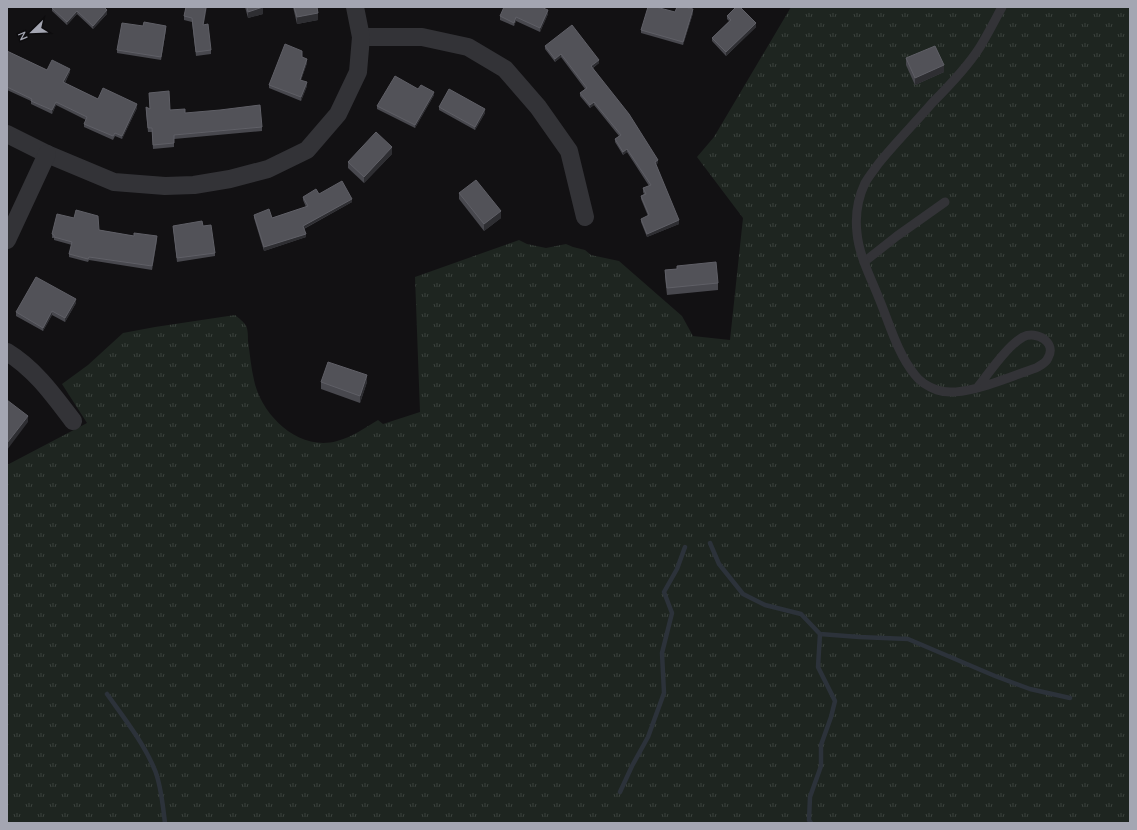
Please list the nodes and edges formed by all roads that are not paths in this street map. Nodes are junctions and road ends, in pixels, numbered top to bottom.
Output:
1 (355, 7) edge
2 (1002, 7) edge
3 (361, 37) junction
4 (7, 134) edge
5 (47, 154) junction
6 (945, 202) dead end
7 (585, 217) dead end
8 (7, 240) edge
9 (864, 262) junction
10 (7, 352) edge
11 (977, 388) junction
12 (73, 421) dead end

1 - 3 street
2 - 9 lane
3 - 5 street
3 - 7 street
4 - 5 street
5 - 8 street
6 - 9 lane
9 - 11 lane
10 - 12 street
11 - 11 lane

